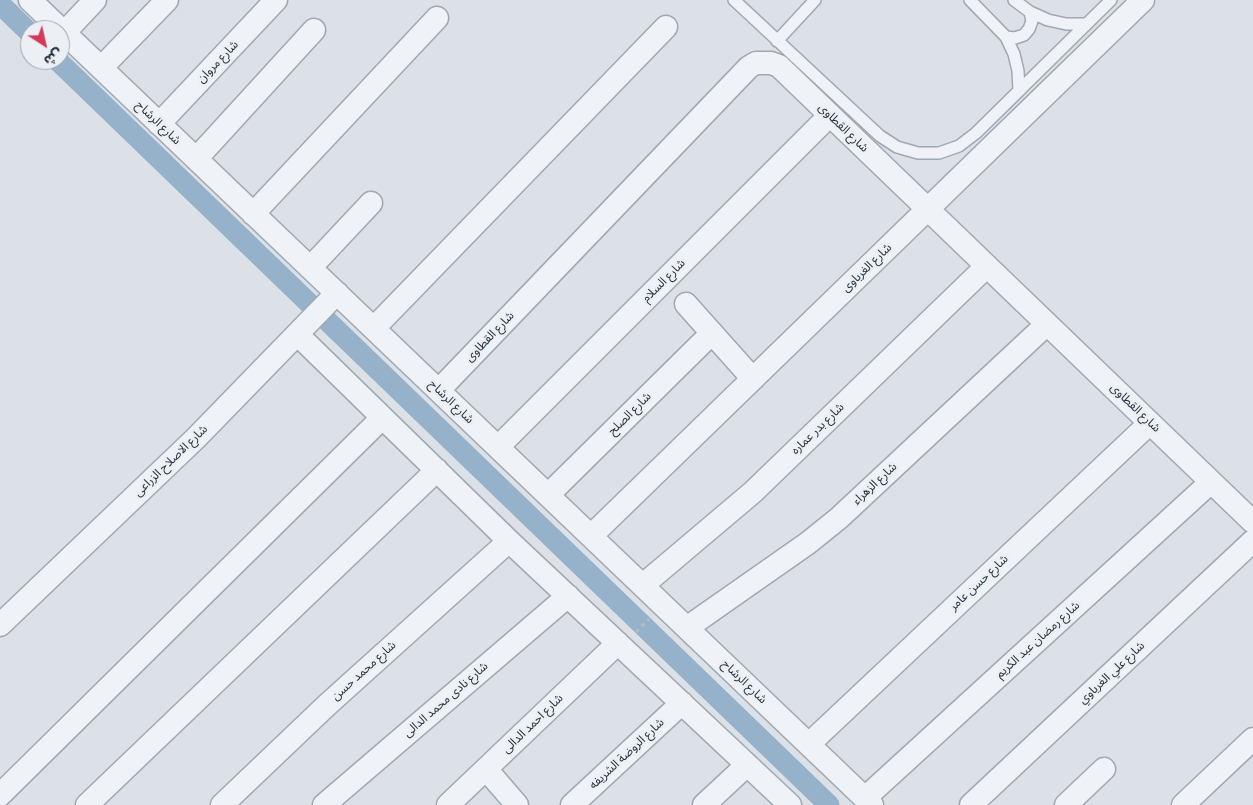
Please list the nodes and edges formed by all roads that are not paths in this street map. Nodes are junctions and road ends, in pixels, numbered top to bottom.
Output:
1 (30, 0) edge
2 (95, 0) edge
3 (167, 0) edge
4 (276, 0) edge
5 (734, 0) edge
6 (815, 0) edge
7 (970, 0) edge
8 (1014, 0) edge
9 (1111, 0) edge
10 (1143, 0) edge
11 (1030, 12) junction
12 (437, 18) dead end
13 (51, 20) edge
14 (1085, 24) junction
15 (70, 27) edge
16 (666, 27) dead end
17 (314, 30) dead end
18 (1006, 37) junction
19 (70, 39) edge
20 (777, 41) junction
21 (101, 68) junction
22 (1019, 91) junction
23 (830, 115) junction
24 (159, 124) junction
25 (196, 159) junction
26 (371, 203) dead end
27 (928, 209) junction
28 (253, 214) junction
29 (987, 266) junction
30 (310, 268) junction
31 (337, 294) junction
32 (686, 304) dead end
33 (1047, 324) junction
34 (374, 328) junction
35 (712, 333) junction
36 (297, 334) junction
37 (754, 378) junction
38 (439, 390) junction
39 (382, 418) junction
40 (1150, 423) junction
41 (498, 447) junction
42 (437, 470) junction
43 (1211, 482) junction
44 (549, 494) junction
45 (1253, 522) edge
46 (592, 536) junction
47 (509, 540) junction
48 (1253, 541) edge
49 (643, 585) junction
50 (568, 596) junction
51 (0, 625) edge
52 (688, 628) junction
53 (619, 645) junction
54 (682, 703) junction
55 (1253, 739) edge
56 (809, 744) junction
57 (747, 765) junction
58 (486, 769) junction
59 (1104, 769) dead end
60 (0, 796) edge
61 (869, 801) edge
62 (515, 804) edge
63 (87, 805) edge
64 (222, 805) edge
65 (324, 805) edge
66 (448, 805) edge
67 (572, 805) edge
68 (704, 805) edge
69 (790, 805) edge
70 (971, 805) edge
71 (1066, 805) edge
72 (1183, 805) edge

1 - 13 street, شارع الرشاح
2 - 15 street
3 - 21 street
4 - 24 street, شارع مروان
5 - 20 lane
6 - 20 lane
7 - 18 lane
8 - 11 lane
9 - 14 lane
10 - 27 street, شارع الغرباوى
11 - 14 lane
11 - 18 lane
12 - 28 street
14 - 22 lane
16 - 34 street
17 - 25 street
18 - 22 lane
19 - 21 street, شارع الرشاح
20 - 22 lane
21 - 24 street, شارع الرشاح
23 - 27 street, شارع القطاوى
23 - 38 street, شارع القطاوى
23 - 41 street, شارع السلام
24 - 25 street, شارع الرشاح
25 - 28 street, شارع الرشاح
26 - 30 street
27 - 29 street, شارع القطاوى
27 - 37 street, شارع الغرباوى
28 - 30 street, شارع الرشاح
29 - 33 street, شارع القطاوى
29 - 49 street, شارع بدر عماره
30 - 31 street, شارع الرشاح
31 - 34 street, شارع الرشاح
31 - 36 street, شارع الاصلاح الزراعى
32 - 35 street
33 - 40 street, شارع القطاوى
33 - 52 street, شارع الزهراء
34 - 38 street, شارع الرشاح
35 - 37 street
35 - 44 street, شارع الصلح
36 - 39 street
36 - 51 street, شارع الاصلاح الزراعى
37 - 46 street, شارع الغرباوى
38 - 41 street, شارع الرشاح
39 - 42 street
39 - 60 street
40 - 43 street, شارع القطاوى
40 - 56 street, شارع حسن عامر
41 - 44 street, شارع الرشاح
42 - 47 street
42 - 63 street
43 - 45 street, شارع القطاوى
43 - 61 street, شارع رمضان عبد الكريم
44 - 46 street, شارع الرشاح
46 - 49 street, شارع الرشاح
47 - 50 street
47 - 64 street, شارع محمد حسن
48 - 70 street, شارع علي الغرباوي
49 - 52 street, شارع الرشاح
50 - 53 street
50 - 65 street, شارع نادى محمد الدالى
52 - 56 street, شارع الرشاح
53 - 54 street
53 - 58 street, شارع احمد الدالى
54 - 57 street
54 - 67 street, شارع الروضة الشريفه
55 - 72 street
56 - 61 street, شارع الرشاح
57 - 68 street
57 - 69 street
58 - 62 street
58 - 66 street, شارع احمد الدالى
59 - 71 street

